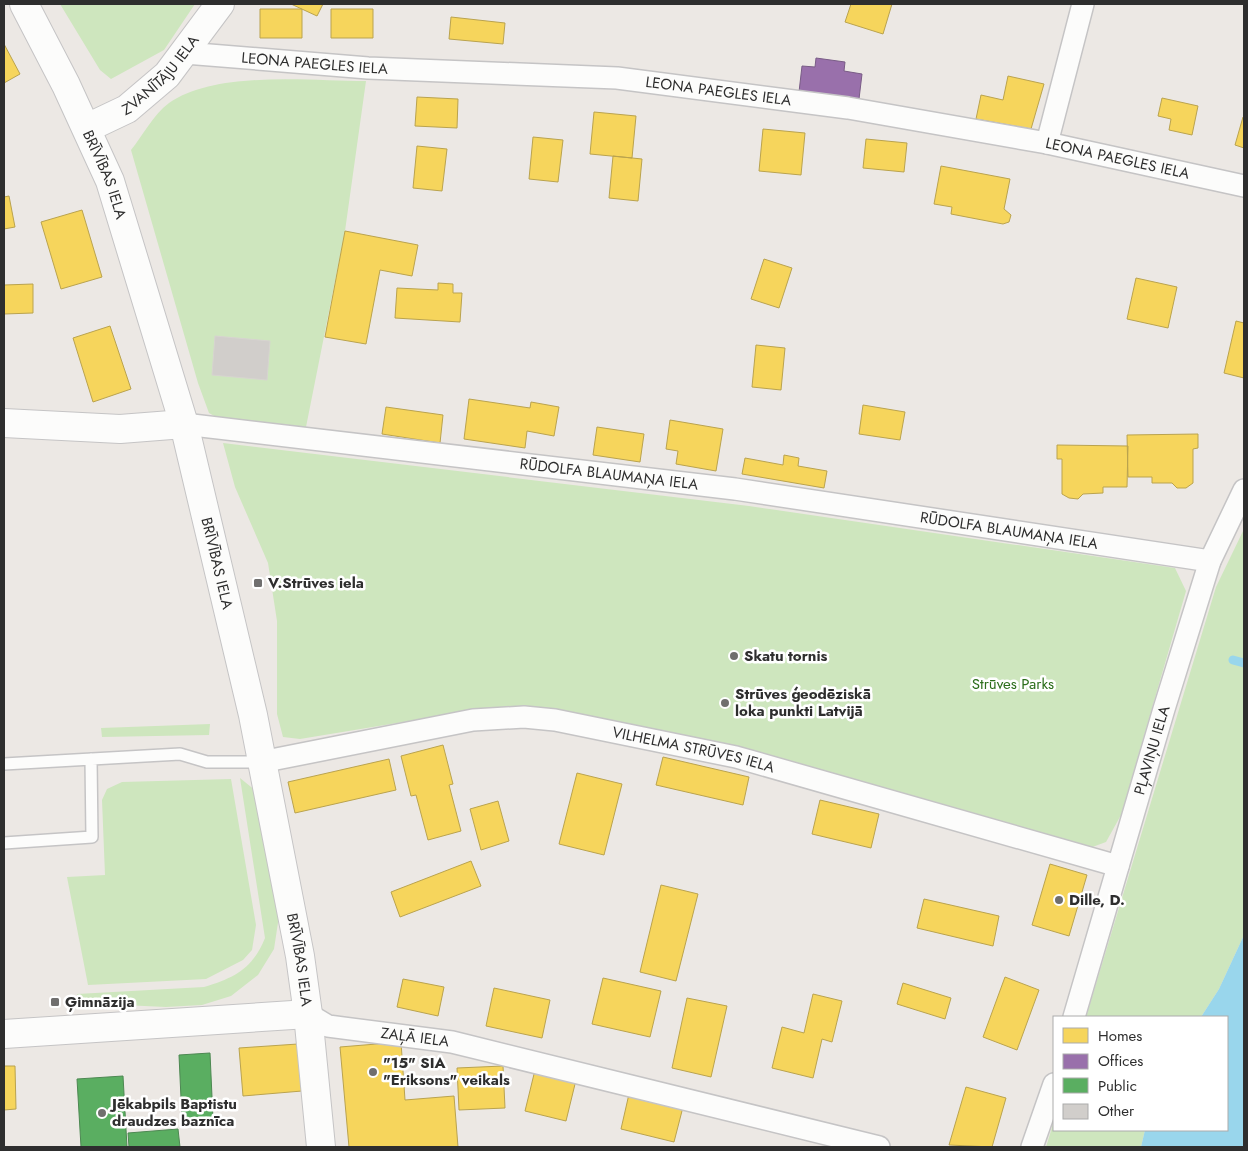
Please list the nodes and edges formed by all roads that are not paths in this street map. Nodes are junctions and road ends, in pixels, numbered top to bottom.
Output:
1 (24, 4) edge
2 (220, 4) edge
3 (1083, 4) edge
4 (185, 53) junction
5 (87, 128) junction
6 (1047, 143) junction
7 (1244, 186) edge
8 (4, 423) edge
9 (184, 424) junction
10 (1244, 490) edge
11 (1210, 561) junction
12 (91, 759) junction
13 (262, 762) junction
14 (4, 764) edge
15 (4, 843) edge
16 (1118, 866) junction
17 (308, 1014) junction
18 (1074, 1016) edge
19 (4, 1034) edge
20 (1053, 1087) edge
21 (321, 1147) edge
22 (879, 1147) edge
23 (1032, 1147) edge

1 - 5 main road, BRĪVĪBAS IELA
2 - 4 main road, ZVANĪTĀJU IELA
3 - 6 street
4 - 5 main road, ZVANĪTĀJU IELA
4 - 6 street, LEONA PAEGLES IELA
5 - 9 main road, BRĪVĪBAS IELA
6 - 7 street, LEONA PAEGLES IELA
8 - 9 main road, RŪDOLFA BLAUMAŅA IELA
9 - 11 street, RŪDOLFA BLAUMAŅA IELA
9 - 13 main road, BRĪVĪBAS IELA
10 - 11 street, PĻAVIŅU IELA
11 - 16 street, PĻAVIŅU IELA
12 - 13 lane
12 - 14 lane
12 - 15 lane
13 - 16 street, VILHELMA STRŪVES IELA
13 - 17 main road, BRĪVĪBAS IELA
16 - 18 street, PĻAVIŅU IELA
17 - 19 main road
17 - 21 main road, BRĪVĪBAS IELA
17 - 22 street, ZAĻĀ IELA
20 - 23 street

